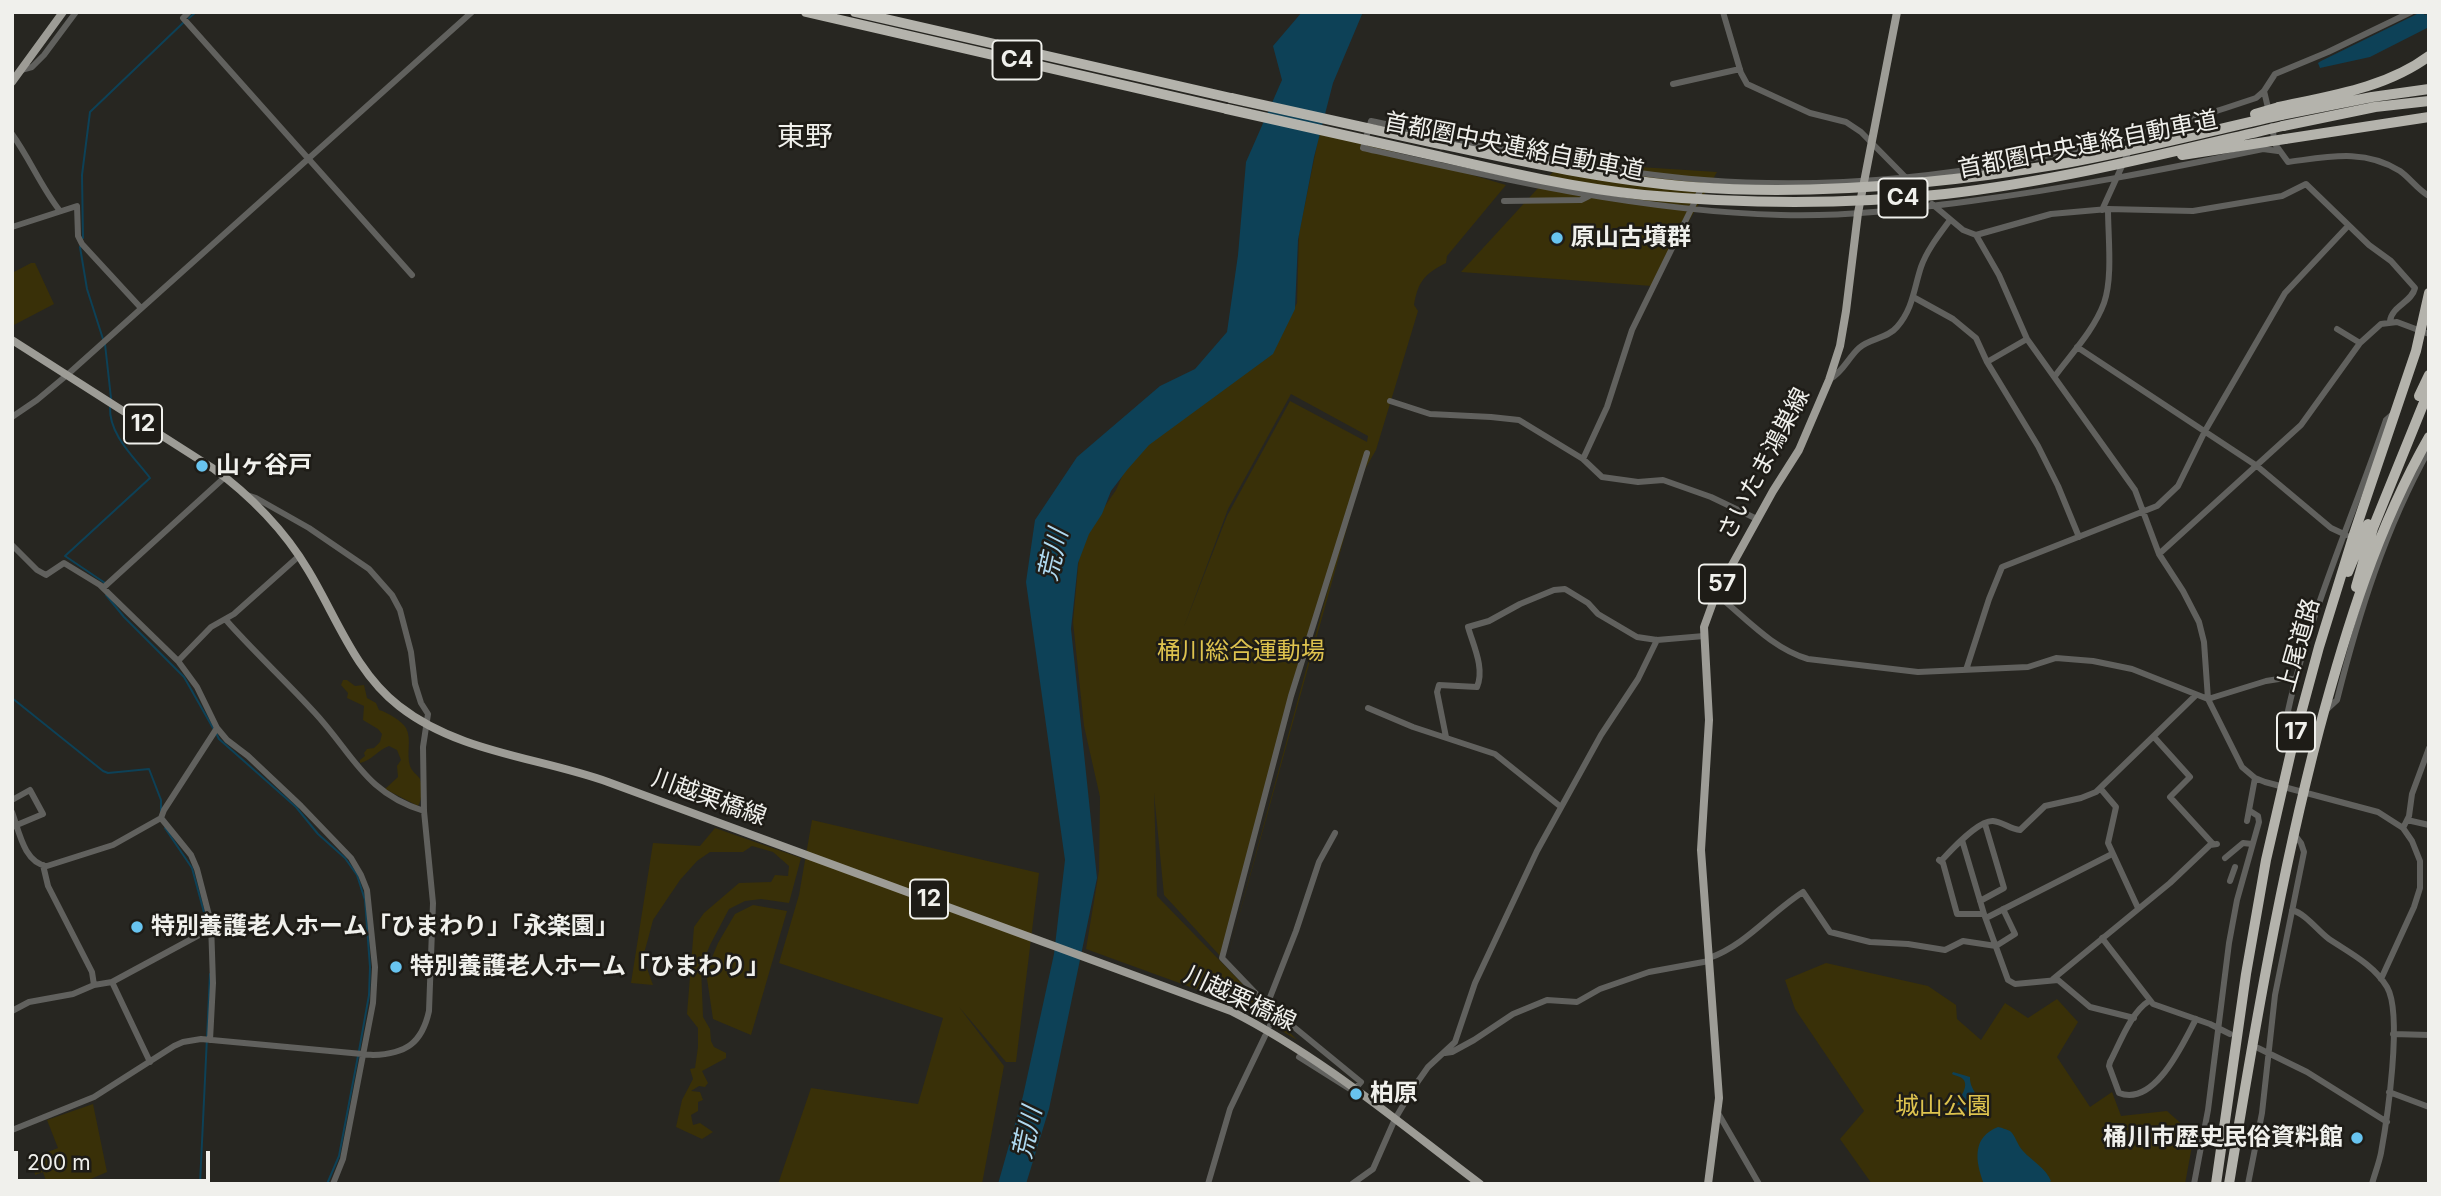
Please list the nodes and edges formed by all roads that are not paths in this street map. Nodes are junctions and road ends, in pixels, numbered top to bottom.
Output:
1 (63, 12) edge
2 (76, 12) edge
3 (189, 12) edge
4 (472, 12) edge
5 (806, 12) edge
6 (855, 12) edge
7 (1723, 12) edge
8 (1897, 12) edge
9 (2411, 12) edge
10 (2429, 56) edge
11 (1740, 69) junction
12 (21, 70) junction
13 (12, 82) edge
14 (1673, 84) dead end
15 (2429, 89) edge
16 (2264, 91) junction
17 (2429, 101) edge
18 (2280, 111) junction
19 (2429, 117) edge
20 (2137, 133) junction
21 (12, 134) edge
22 (1465, 140) junction
23 (1872, 144) junction
24 (2278, 151) junction
25 (308, 159) junction
26 (1461, 170) junction
27 (1906, 177) junction
28 (2051, 178) junction
29 (2117, 178) junction
30 (1866, 179) junction
31 (1705, 180) junction
32 (1589, 196) junction
33 (2429, 196) edge
34 (1504, 201) dead end
35 (1934, 206) junction
36 (1690, 209) junction
37 (2105, 209) junction
38 (60, 211) junction
39 (1858, 213) junction
40 (1950, 220) junction
41 (2348, 226) junction
42 (12, 227) edge
43 (1976, 236) junction
44 (412, 275) dead end
45 (2429, 293) edge
46 (1914, 298) junction
47 (141, 308) junction
48 (2387, 322) junction
49 (2337, 329) dead end
50 (2424, 332) edge
51 (2027, 339) junction
52 (12, 340) edge
53 (2360, 343) junction
54 (2077, 347) junction
55 (1987, 362) junction
56 (67, 375) junction
57 (2429, 375) edge
58 (2055, 376) junction
59 (1829, 380) junction
60 (2429, 390) edge
61 (1390, 401) dead end
62 (2396, 412) junction
63 (12, 416) edge
64 (2205, 431) junction
65 (2429, 437) edge
66 (2429, 450) edge
67 (1367, 453) dead end
68 (1583, 459) junction
69 (2258, 466) junction
70 (225, 477) junction
71 (245, 495) junction
72 (2143, 512) junction
73 (1757, 519) junction
74 (2346, 535) junction
75 (2079, 537) junction
76 (12, 545) edge
77 (2159, 554) junction
78 (299, 556) junction
79 (103, 588) junction
80 (1716, 594) junction
81 (226, 620) junction
82 (1704, 636) junction
83 (1657, 640) junction
84 (2319, 647) junction
85 (178, 661) junction
86 (1966, 670) junction
87 (2333, 677) junction
88 (2297, 680) junction
89 (2195, 696) junction
90 (2208, 699) junction
91 (1368, 708) dead end
92 (2325, 711) junction
93 (425, 724) junction
94 (217, 728) junction
95 (2297, 729) junction
96 (1446, 737) junction
97 (2154, 737) junction
98 (2429, 749) edge
99 (2255, 778) junction
100 (2284, 786) junction
101 (2100, 788) junction
102 (2304, 792) junction
103 (12, 800) edge
104 (1561, 807) junction
105 (425, 811) junction
106 (2250, 811) junction
107 (12, 812) edge
108 (161, 818) junction
109 (2407, 820) junction
110 (2247, 821) dead end
111 (1985, 824) junction
112 (2429, 825) edge
113 (15, 826) edge
114 (2403, 828) junction
115 (1335, 834) dead end
116 (2294, 834) junction
117 (1962, 840) junction
118 (2252, 844) junction
119 (2112, 854) junction
120 (2225, 858) dead end
121 (43, 865) junction
122 (2235, 867) dead end
123 (2230, 881) dead end
124 (1980, 901) junction
125 (2138, 908) junction
126 (2003, 909) junction
127 (2292, 910) junction
128 (1985, 916) junction
129 (212, 928) junction
130 (2102, 938) junction
131 (1996, 946) junction
132 (1709, 959) junction
133 (2053, 979) junction
134 (2381, 979) junction
135 (112, 982) junction
136 (94, 985) junction
137 (2149, 1001) junction
138 (1267, 1005) junction
139 (12, 1011) edge
140 (1277, 1013) junction
141 (2134, 1018) junction
142 (2196, 1019) junction
143 (1270, 1025) dead end
144 (2217, 1028) junction
145 (2230, 1034) dead end
146 (2393, 1034) junction
147 (2429, 1035) edge
148 (1265, 1036) dead end
149 (210, 1040) junction
150 (2258, 1048) dead end
151 (1445, 1052) junction
152 (362, 1053) junction
153 (2269, 1053) junction
154 (1298, 1057) dead end
155 (149, 1062) junction
156 (1356, 1088) junction
157 (2389, 1092) junction
158 (2429, 1107) edge
159 (1718, 1114) junction
160 (1395, 1119) junction
161 (2387, 1122) junction
162 (12, 1130) edge
163 (333, 1184) edge
164 (1208, 1184) edge
165 (1352, 1184) edge
166 (1480, 1184) edge
167 (1708, 1184) edge
168 (1759, 1184) edge
169 (2194, 1184) edge
170 (2216, 1184) edge
171 (2229, 1184) edge
172 (2248, 1184) edge
173 (2372, 1184) edge

1 - 12 main road
2 - 12 street
3 - 25 street
4 - 25 street
5 - 28 highway, 首都圏中央連絡自動車道 / C4, bridge
6 - 18 highway, 首都圏中央連絡自動車道 / C4, bridge
7 - 11 street
8 - 23 main road, さいたま鴻巣線 / 57
9 - 16 street
10 - 18 highway
11 - 14 street
11 - 23 street
12 - 13 main road
15 - 18 highway
16 - 20 street
16 - 24 street
17 - 28 highway, 首都圏中央連絡自動車道 / C4, bridge
19 - 28 highway, bridge
20 - 27 street
20 - 29 street
21 - 38 street
22 - 26 street
22 - 26 street
22 - 31 street
23 - 27 street
23 - 30 main road, さいたま鴻巣線 / 57
24 - 29 street
24 - 33 street
25 - 44 street
25 - 47 street
26 - 32 street
27 - 30 street
27 - 35 street
29 - 35 street
29 - 37 street
30 - 31 street
30 - 39 main road, さいたま鴻巣線 / 57
31 - 36 street
32 - 34 street
32 - 36 street
35 - 39 street
35 - 40 street
36 - 39 street
36 - 68 street
37 - 41 street
37 - 43 street
37 - 54 street
38 - 42 street
38 - 47 street
39 - 59 main road, さいたま鴻巣線 / 57
40 - 43 street
40 - 46 street
41 - 48 street
41 - 64 street
43 - 51 street
45 - 50 highway, 上尾道路 / 17
46 - 55 street
46 - 59 street
47 - 56 street
48 - 50 street
48 - 53 street
49 - 53 street
50 - 62 highway, 上尾道路 / 17
51 - 55 street
51 - 58 street
52 - 56 main road, 川越栗橋線 / 12
53 - 69 street
54 - 58 street
54 - 64 street
55 - 75 street
56 - 63 street
56 - 70 main road, 川越栗橋線 / 12
57 - 84 highway
58 - 72 street
59 - 73 main road, さいたま鴻巣線 / 57
60 - 87 highway
61 - 68 street
62 - 74 street
62 - 84 highway, 上尾道路 / 17
64 - 69 street
64 - 72 street
65 - 87 highway, 上尾道路 / 17
66 - 92 street
67 - 138 street
68 - 73 street
69 - 74 street
69 - 77 street
70 - 71 main road, 川越栗橋線 / 12
70 - 79 street
71 - 78 main road, 川越栗橋線 / 12
71 - 93 street
72 - 75 street
72 - 77 street
73 - 80 main road, さいたま鴻巣線 / 57
74 - 88 street
75 - 86 street
76 - 79 street
77 - 90 street
78 - 81 street
78 - 93 main road, 川越栗橋線 / 12
79 - 85 street
80 - 82 main road, さいたま鴻巣線 / 57
80 - 86 street
81 - 85 street
81 - 105 street
82 - 83 street
82 - 132 main road, さいたま鴻巣線 / 57
83 - 96 street
83 - 104 street
84 - 95 highway, 上尾道路 / 17
85 - 94 street
86 - 89 street
87 - 92 highway, 上尾道路 / 17
88 - 90 street
88 - 95 street
89 - 90 street
89 - 97 street
90 - 99 street
91 - 96 street
92 - 102 highway, 上尾道路 / 17
93 - 105 street
93 - 156 main road, 川越栗橋線 / 12
94 - 108 street
94 - 152 street
95 - 100 highway, 上尾道路 / 17
96 - 104 street
97 - 101 street
97 - 125 street
98 - 109 street
99 - 100 street
99 - 106 street
100 - 102 street
100 - 170 highway, 上尾道路 / 17
101 - 111 street
101 - 119 street
102 - 114 street
102 - 116 highway, 上尾道路 / 17
103 - 113 street
104 - 151 street
105 - 152 street
106 - 110 street
106 - 118 street
107 - 113 street
108 - 121 street
108 - 129 street
109 - 112 street
109 - 114 street
111 - 117 street
111 - 124 street
113 - 121 street
114 - 134 street
115 - 138 street
116 - 127 street
116 - 171 highway, 上尾道路 / 17
117 - 124 street
117 - 128 street
118 - 120 street
118 - 144 street
119 - 125 street
119 - 126 street
121 - 136 street
122 - 123 street
124 - 128 street
125 - 130 street
126 - 128 street
126 - 131 street
127 - 134 street
127 - 153 street
128 - 131 street
129 - 135 street
129 - 149 street
130 - 133 street
130 - 137 street
131 - 132 street
131 - 133 street
132 - 151 street
132 - 159 main road, さいたま鴻巣線 / 57
133 - 141 street
134 - 146 street
135 - 136 street
135 - 155 street
136 - 139 street
137 - 141 street
137 - 142 street
138 - 140 street
140 - 143 street
140 - 156 street
141 - 142 street
142 - 144 street
144 - 145 street
144 - 169 street
146 - 147 street
146 - 157 street
148 - 164 street
149 - 152 street
149 - 155 street
150 - 153 street
151 - 160 street
152 - 163 street
153 - 161 street
153 - 172 street
154 - 156 street
155 - 162 street
156 - 160 main road, 川越栗橋線 / 12
157 - 158 street
157 - 161 street
159 - 167 main road, さいたま鴻巣線 / 57
159 - 168 street
160 - 165 street
160 - 166 main road, 川越栗橋線 / 12
161 - 173 street

